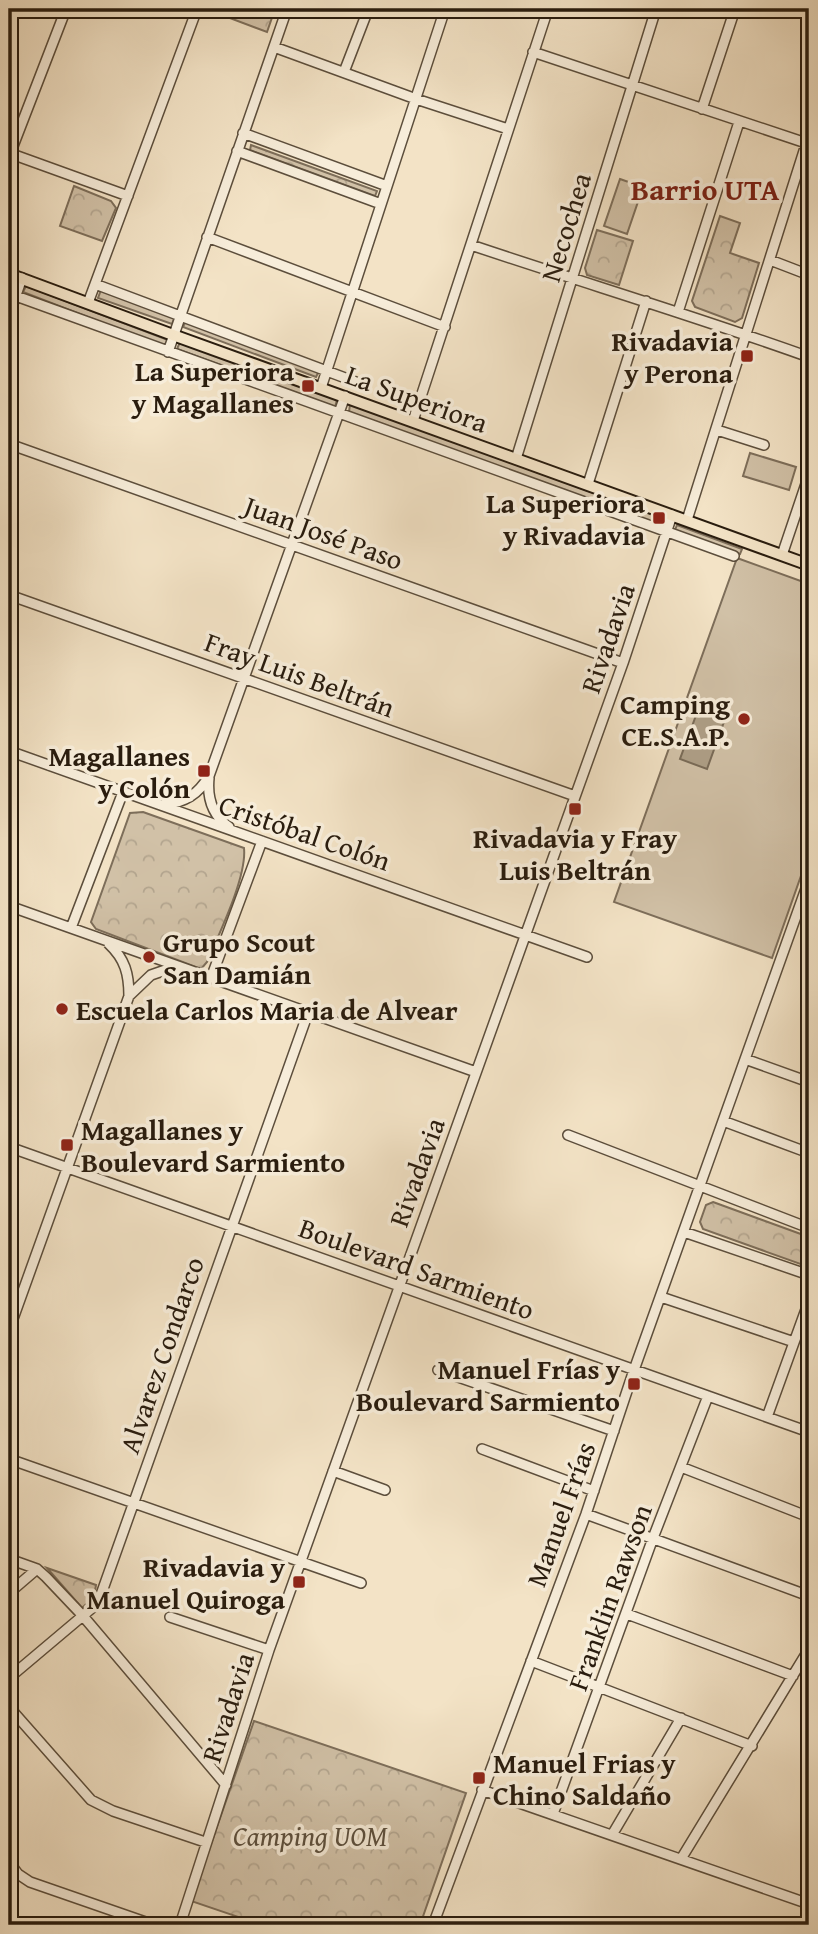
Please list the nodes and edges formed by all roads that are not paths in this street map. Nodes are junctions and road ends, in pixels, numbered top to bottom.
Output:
1 (66, 9) edge
2 (197, 9) edge
3 (287, 9) edge
4 (445, 9) edge
5 (534, 9) edge
6 (656, 9) edge
7 (735, 9) edge
8 (547, 11) edge
9 (366, 15) dead end
10 (274, 47) junction
11 (533, 52) junction
12 (344, 72) junction
13 (633, 86) junction
14 (416, 99) junction
15 (702, 109) junction
16 (739, 122) junction
17 (508, 129) junction
18 (243, 134) junction
19 (808, 141) edge
20 (237, 151) junction
21 (9, 154) edge
22 (387, 186) junction
23 (128, 196) junction
24 (381, 204) junction
25 (206, 237) junction
26 (471, 245) junction
27 (770, 260) junction
28 (9, 274) edge
29 (809, 275) edge
30 (22, 278) junction
31 (573, 280) junction
32 (95, 284) junction
33 (352, 292) junction
34 (16, 296) junction
35 (646, 301) junction
36 (88, 303) junction
37 (678, 312) junction
38 (9, 315) edge
39 (180, 315) junction
40 (445, 327) junction
41 (747, 334) junction
42 (173, 335) junction
43 (168, 352) junction
44 (809, 357) edge
45 (326, 370) junction
46 (356, 382) dead end
47 (320, 387) junction
48 (345, 397) junction
49 (339, 414) junction
50 (413, 421) junction
51 (717, 430) junction
52 (9, 444) edge
53 (764, 445) dead end
54 (516, 459) junction
55 (809, 475) edge
56 (588, 484) junction
57 (672, 515) junction
58 (687, 520) junction
59 (667, 532) junction
60 (292, 545) junction
61 (782, 555) junction
62 (734, 556) dead end
63 (809, 565) edge
64 (9, 595) edge
65 (623, 663) junction
66 (244, 678) junction
67 (9, 751) edge
68 (209, 776) junction
69 (123, 792) junction
70 (575, 796) junction
71 (159, 805) junction
72 (235, 831) junction
73 (262, 841) junction
74 (809, 880) edge
75 (9, 906) edge
76 (71, 928) junction
77 (526, 935) junction
78 (105, 940) junction
79 (587, 957) dead end
80 (177, 966) junction
81 (211, 978) junction
82 (129, 996) junction
83 (308, 1013) junction
84 (746, 1059) junction
85 (476, 1072) junction
86 (809, 1082) edge
87 (723, 1121) junction
88 (568, 1135) dead end
89 (9, 1147) edge
90 (809, 1153) edge
91 (67, 1168) junction
92 (700, 1187) junction
93 (231, 1226) junction
94 (809, 1228) edge
95 (684, 1232) junction
96 (809, 1275) edge
97 (399, 1286) junction
98 (661, 1297) junction
99 (809, 1301) edge
100 (9, 1330) edge
101 (794, 1342) junction
102 (438, 1370) dead end
103 (634, 1370) junction
104 (708, 1396) junction
105 (767, 1417) junction
106 (614, 1431) junction
107 (809, 1432) edge
108 (482, 1449) dead end
109 (9, 1459) edge
110 (681, 1468) junction
111 (333, 1471) junction
112 (385, 1490) dead end
113 (594, 1491) junction
114 (134, 1503) junction
115 (586, 1514) junction
116 (809, 1517) edge
117 (653, 1538) junction
118 (9, 1559) edge
119 (300, 1562) junction
120 (37, 1569) junction
121 (360, 1583) dead end
122 (9, 1593) edge
123 (809, 1596) edge
124 (626, 1614) junction
125 (83, 1616) junction
126 (170, 1617) dead end
127 (269, 1650) junction
128 (809, 1650) edge
129 (531, 1661) junction
130 (793, 1676) junction
131 (9, 1678) edge
132 (600, 1686) junction
133 (9, 1707) edge
134 (681, 1718) junction
135 (752, 1746) junction
136 (226, 1785) junction
137 (482, 1790) junction
138 (554, 1814) junction
139 (612, 1835) junction
140 (205, 1842) junction
141 (681, 1859) junction
142 (9, 1862) edge
143 (809, 1904) edge
144 (154, 1925) edge
145 (180, 1925) edge
146 (433, 1925) edge

1 - 21 street
2 - 23 street
3 - 10 street
4 - 14 street
5 - 8 street
6 - 13 street, Necochea
7 - 15 street
8 - 11 street
9 - 12 street
10 - 12 street
10 - 18 street
11 - 13 street
11 - 17 street
12 - 14 street
13 - 15 street
13 - 31 street, Necochea
14 - 17 street
14 - 22 street
15 - 16 street
16 - 19 street
16 - 37 street
17 - 26 street
18 - 20 street
18 - 22 street
19 - 27 street
20 - 24 street
20 - 25 street
21 - 23 street
22 - 24 street
23 - 32 street
24 - 33 street
25 - 33 street
25 - 39 street
26 - 31 street
26 - 40 street
27 - 29 street
27 - 41 street
28 - 30 main road, La Superiora
30 - 34 street
30 - 36 main road, La Superiora
31 - 35 street
31 - 54 street, Necochea
32 - 36 street
32 - 39 street
33 - 40 street
33 - 45 street
34 - 38 street
34 - 43 street
35 - 37 street
35 - 56 street
36 - 42 main road, La Superiora
37 - 41 street
39 - 42 street
39 - 45 street
40 - 50 street
41 - 44 street
41 - 51 street
42 - 43 street
42 - 47 main road, La Superiora
43 - 49 street
45 - 46 street
45 - 47 street
47 - 48 main road, La Superiora
48 - 49 street
48 - 50 main road, La Superiora
49 - 59 street
49 - 60 street
50 - 54 main road, La Superiora
51 - 53 street
51 - 58 street
52 - 60 street, Juan José Paso
54 - 56 main road, La Superiora
55 - 61 street
56 - 57 main road, La Superiora
57 - 58 main road, La Superiora
57 - 59 street, Rivadavia
58 - 61 main road, La Superiora
59 - 62 street
59 - 65 street, Rivadavia
60 - 65 street, Juan José Paso
60 - 66 street
61 - 63 main road, La Superiora
64 - 66 street, Fray Luis Beltrán
65 - 70 street, Rivadavia
66 - 68 street
66 - 70 street, Fray Luis Beltrán
67 - 69 street, Cristóbal Colón
68 - 71 street
68 - 72 street
69 - 71 street, Cristóbal Colón
69 - 76 street
70 - 77 street, Rivadavia
71 - 72 street, Cristóbal Colón
72 - 73 street, Cristóbal Colón
73 - 77 street, Cristóbal Colón
73 - 81 street
74 - 84 street, Manuel Frías
75 - 76 street
76 - 78 street
77 - 79 street, Cristóbal Colón
77 - 85 street, Rivadavia
78 - 80 street
78 - 82 street
80 - 81 street
80 - 82 street
81 - 83 street
82 - 91 street
83 - 85 street
83 - 93 street, Alvarez Condarco
84 - 86 street
84 - 87 street, Manuel Frías
85 - 97 street, Rivadavia
87 - 90 street
87 - 92 street, Manuel Frías
88 - 92 street
89 - 91 street, Boulevard Sarmiento
91 - 93 street, Boulevard Sarmiento
91 - 100 street
92 - 94 street
92 - 95 street, Manuel Frías
93 - 97 street, Boulevard Sarmiento
93 - 114 street, Alvarez Condarco
95 - 96 street
95 - 98 street, Manuel Frías
97 - 103 street, Boulevard Sarmiento
97 - 111 street, Rivadavia
98 - 101 street
98 - 103 street, Manuel Frías
99 - 101 street
101 - 105 street
102 - 106 street
103 - 104 street, Boulevard Sarmiento
103 - 106 street, Manuel Frías
104 - 105 street, Boulevard Sarmiento
104 - 110 street, Franklin Rawson
105 - 107 street, Boulevard Sarmiento
106 - 113 street, Manuel Frías
108 - 113 street
109 - 114 street
110 - 116 street
110 - 117 street, Franklin Rawson
111 - 112 street
111 - 119 street, Rivadavia
113 - 115 street, Manuel Frías
114 - 119 street
114 - 125 street, Alvarez Condarco
115 - 117 street
115 - 129 street, Manuel Frías
117 - 123 street
117 - 124 street, Franklin Rawson
118 - 120 street
119 - 121 street
119 - 127 street, Rivadavia
120 - 122 street
120 - 125 street
124 - 130 street
124 - 132 street, Franklin Rawson
125 - 131 street, Alvarez Condarco
125 - 136 street
126 - 127 street
127 - 136 street, Rivadavia
128 - 130 street
129 - 132 street
129 - 137 street, Manuel Frías
130 - 135 street
132 - 134 street
132 - 138 street, Franklin Rawson
133 - 140 street
134 - 135 street
134 - 139 street
135 - 141 street
136 - 140 street, Rivadavia
137 - 138 street
137 - 146 street, Manuel Frías
138 - 139 street
139 - 141 street
140 - 145 street, Rivadavia
141 - 143 street
142 - 144 street

